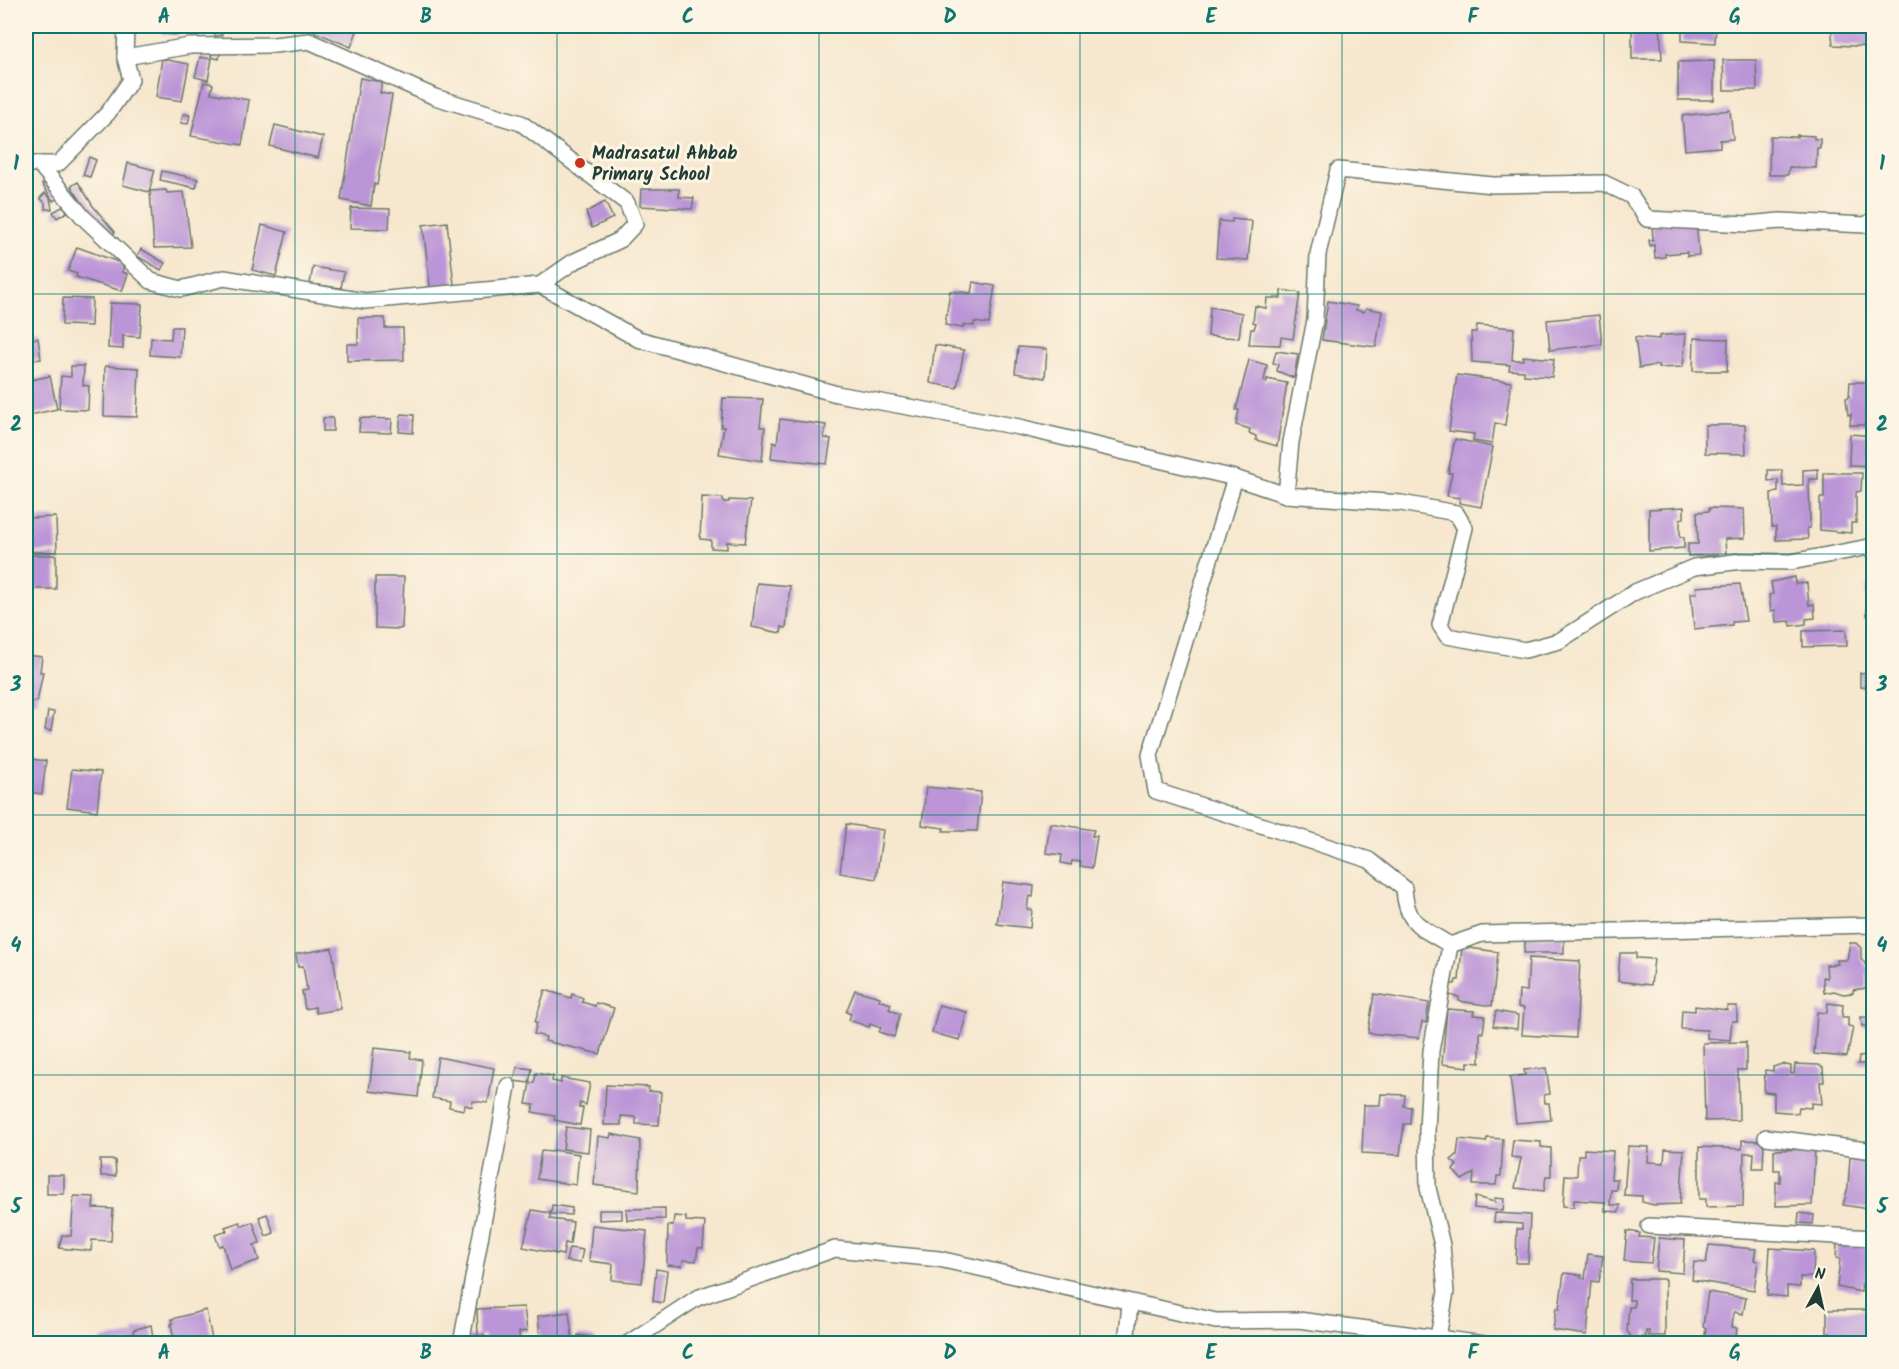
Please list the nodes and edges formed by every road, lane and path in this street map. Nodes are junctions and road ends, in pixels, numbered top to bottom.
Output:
1 (126, 26) edge
2 (124, 57) junction
3 (33, 165) edge
4 (1874, 219) edge
5 (540, 285) junction
6 (1235, 478) junction
7 (1286, 495) junction
8 (1874, 546) edge
9 (1874, 925) edge
10 (1450, 945) junction
11 (508, 1086) dead end
12 (1766, 1137) dead end
13 (1874, 1151) edge
14 (1649, 1226) dead end
15 (1874, 1238) edge
16 (1130, 1304) junction
17 (1438, 1337) junction
18 (461, 1344) edge
19 (627, 1344) edge
20 (1126, 1344) edge
21 (1484, 1344) edge

1 - 2 street
2 - 3 street
2 - 5 street
3 - 5 street
4 - 7 street
5 - 6 street
6 - 7 street
6 - 10 street
7 - 8 street
9 - 10 street
10 - 17 street
11 - 18 street
12 - 13 street
14 - 15 street
16 - 17 street
16 - 19 street
16 - 20 street
17 - 21 street

